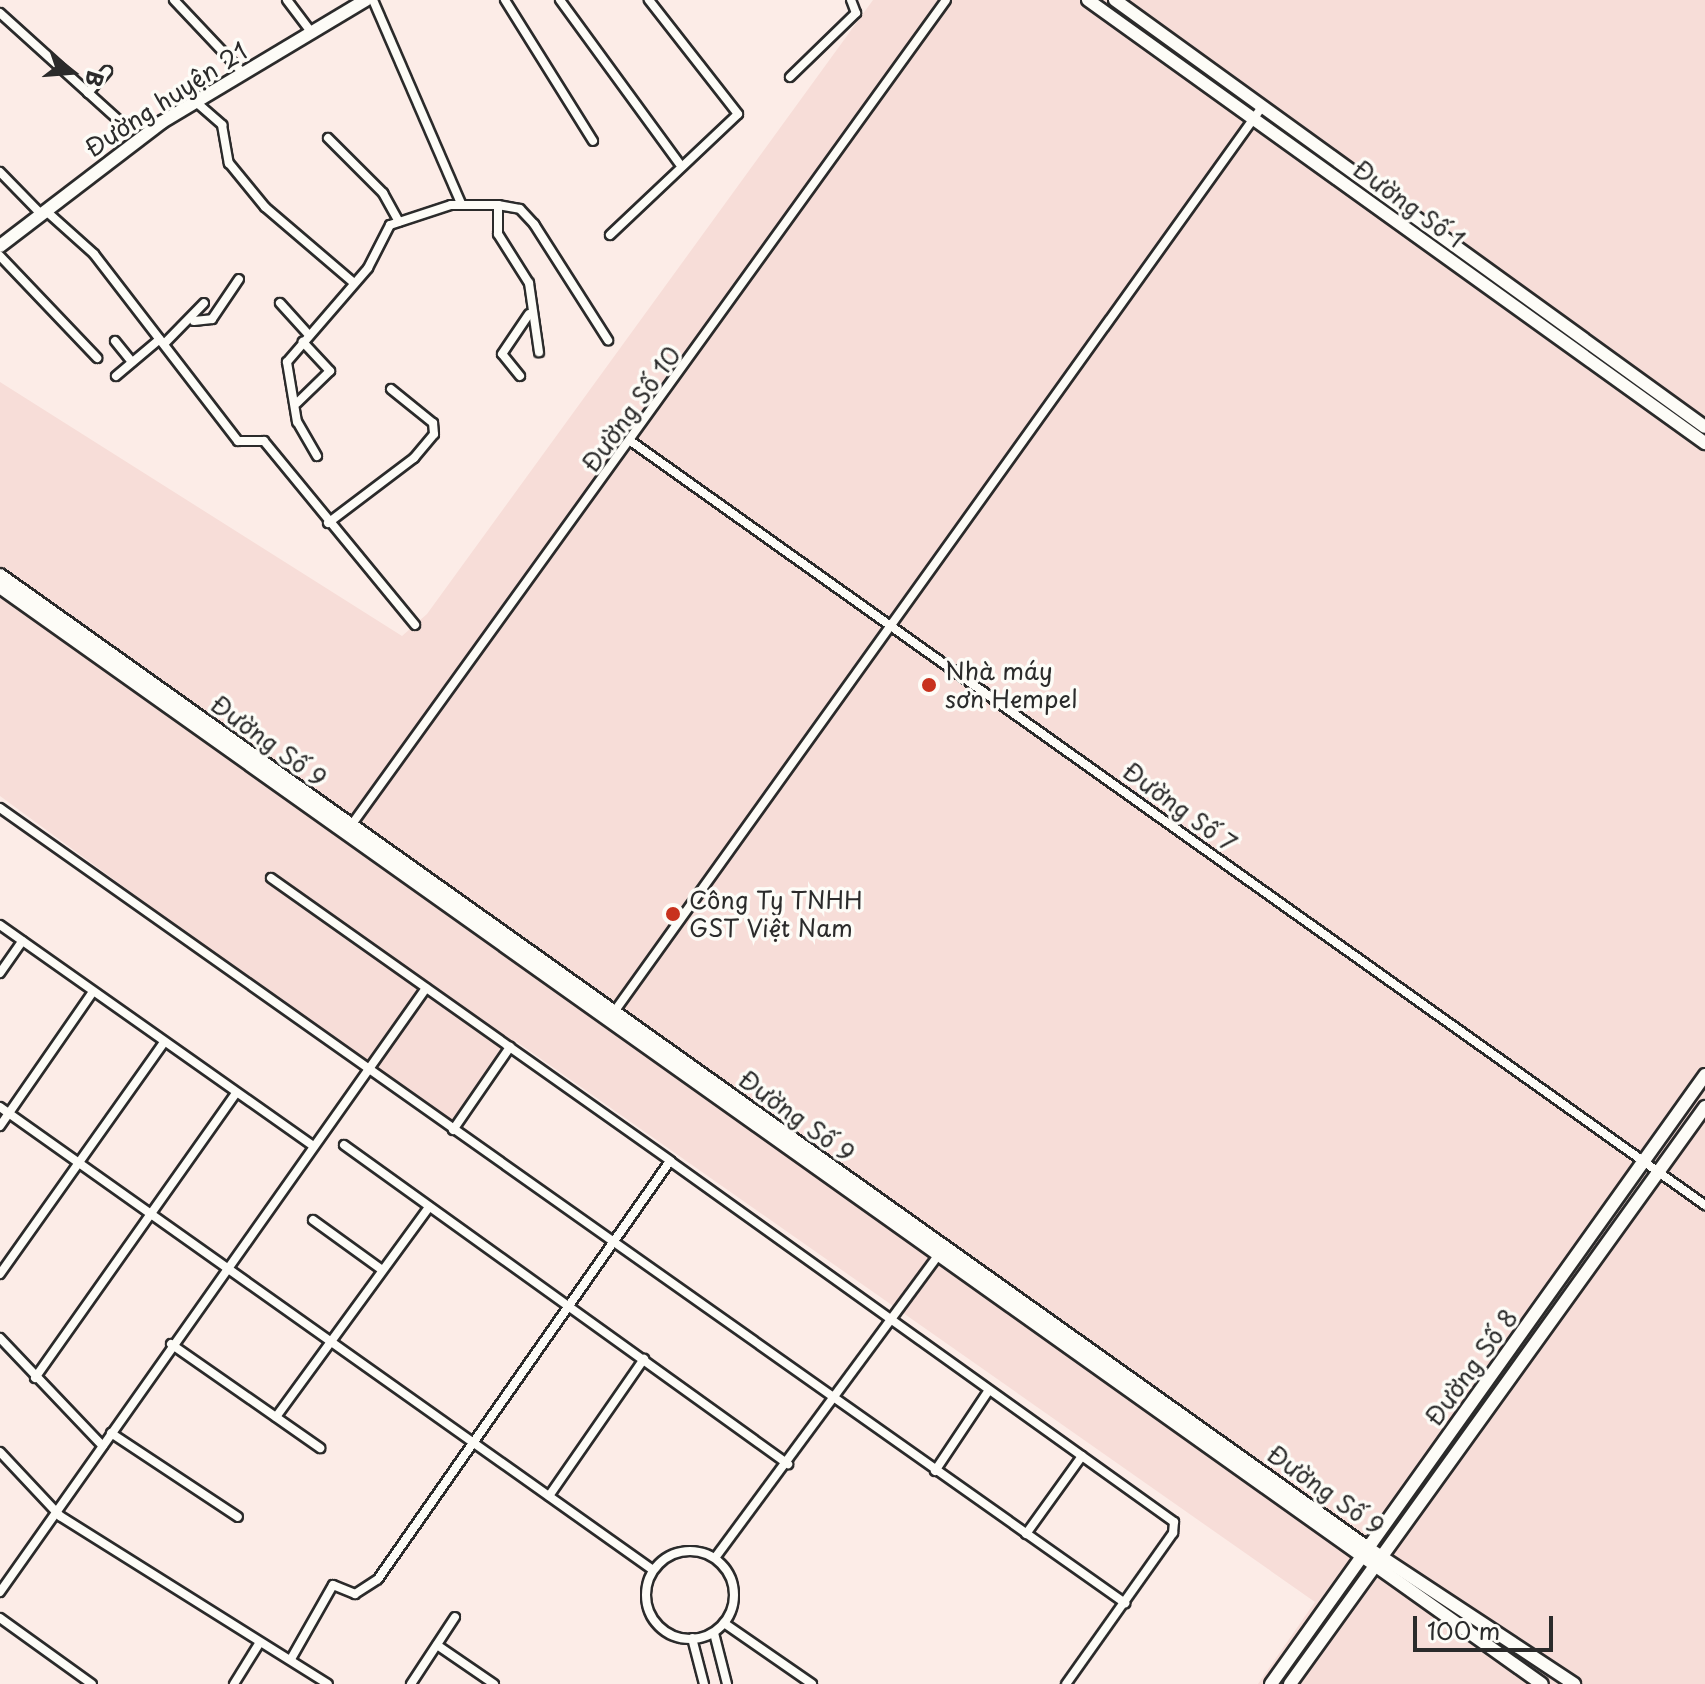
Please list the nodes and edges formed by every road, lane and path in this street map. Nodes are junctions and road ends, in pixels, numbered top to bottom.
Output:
1 (174, 0) edge
2 (287, 0) edge
3 (366, 0) edge
4 (373, 0) edge
5 (505, 0) edge
6 (560, 0) edge
7 (649, 0) edge
8 (851, 0) edge
9 (946, 0) edge
10 (1088, 0) edge
11 (1115, 0) edge
12 (0, 13) edge
13 (311, 32) junction
14 (107, 71) dead end
15 (243, 73) junction
16 (790, 77) dead end
17 (88, 93) junction
18 (196, 102) junction
19 (1262, 107) junction
20 (1254, 119) junction
21 (124, 125) dead end
22 (328, 138) dead end
23 (593, 141) dead end
24 (679, 163) junction
25 (0, 172) edge
26 (461, 203) junction
27 (498, 205) junction
28 (43, 212) junction
29 (399, 222) junction
30 (610, 235) dead end
31 (0, 247) edge
32 (239, 279) dead end
33 (354, 283) junction
34 (204, 303) dead end
35 (280, 303) dead end
36 (529, 313) junction
37 (194, 321) junction
38 (305, 338) junction
39 (608, 340) dead end
40 (115, 341) dead end
41 (162, 342) junction
42 (539, 352) dead end
43 (97, 358) dead end
44 (132, 362) junction
45 (116, 376) dead end
46 (520, 376) dead end
47 (391, 389) dead end
48 (297, 403) junction
49 (1705, 427) edge
50 (632, 442) junction
51 (1705, 443) edge
52 (317, 456) dead end
53 (328, 523) junction
54 (0, 575) edge
55 (0, 587) edge
56 (415, 625) dead end
57 (887, 628) junction
58 (0, 808) edge
59 (347, 832) junction
60 (271, 878) dead end
61 (0, 925) edge
62 (22, 941) junction
63 (0, 973) edge
64 (426, 988) junction
65 (92, 993) junction
66 (614, 1012) junction
67 (162, 1045) junction
68 (510, 1047) junction
69 (368, 1067) junction
70 (1705, 1075) edge
71 (235, 1095) junction
72 (0, 1107) edge
73 (1705, 1107) edge
74 (9, 1113) junction
75 (0, 1126) edge
76 (453, 1130) junction
77 (344, 1145) dead end
78 (313, 1146) junction
79 (670, 1161) junction
80 (1642, 1164) junction
81 (82, 1165) junction
82 (1658, 1172) junction
83 (1705, 1205) edge
84 (429, 1207) junction
85 (154, 1216) junction
86 (313, 1220) dead end
87 (613, 1241) junction
88 (940, 1253) junction
89 (226, 1266) junction
90 (382, 1270) junction
91 (0, 1274) edge
92 (566, 1304) junction
93 (891, 1321) junction
94 (0, 1338) edge
95 (328, 1343) junction
96 (171, 1344) junction
97 (644, 1359) junction
98 (35, 1378) junction
99 (989, 1390) junction
100 (835, 1397) junction
101 (276, 1417) junction
102 (111, 1433) junction
103 (470, 1441) junction
104 (103, 1446) junction
105 (320, 1448) dead end
106 (0, 1452) edge
107 (1082, 1456) junction
108 (788, 1464) junction
109 (935, 1471) junction
110 (549, 1496) junction
111 (60, 1516) junction
112 (238, 1517) dead end
113 (1026, 1534) junction
114 (1364, 1553) junction
115 (715, 1558) junction
116 (1379, 1561) junction
117 (653, 1570) junction
118 (0, 1592) edge
119 (1125, 1603) junction
120 (455, 1617) dead end
121 (0, 1618) edge
122 (724, 1623) junction
123 (714, 1633) junction
124 (692, 1638) junction
125 (260, 1642) junction
126 (437, 1645) junction
127 (291, 1659) junction
128 (236, 1681) edge
129 (810, 1683) edge
130 (92, 1684) edge
131 (247, 1684) edge
132 (328, 1684) edge
133 (411, 1684) edge
134 (494, 1684) edge
135 (704, 1684) edge
136 (727, 1684) edge
137 (1066, 1684) edge
138 (1271, 1684) edge
139 (1290, 1684) edge
140 (1542, 1684) edge
141 (1574, 1684) edge

1 - 15 street
2 - 13 street
3 - 13 street, Đường huyện 21
4 - 26 street
5 - 23 street
6 - 24 street
7 - 24 street
8 - 16 street
9 - 50 street, Đường Số 10
10 - 20 street, Đường Số 1
11 - 19 street, Đường Số 1
12 - 17 street
13 - 15 street, Đường huyện 21
14 - 17 street
15 - 18 street, Đường huyện 21
17 - 21 street
18 - 28 street, Đường huyện 21
18 - 33 street
19 - 20 street
19 - 49 street, Đường Số 1
20 - 51 street, Đường Số 1
20 - 57 street
22 - 29 street
24 - 30 street
25 - 28 street
26 - 27 street
26 - 29 street
27 - 36 street
27 - 39 street
28 - 31 street, Đường huyện 21
28 - 41 street
29 - 33 street
31 - 43 street
32 - 37 street
33 - 38 street
34 - 37 street
35 - 38 street
36 - 42 street
36 - 46 street
37 - 41 street
38 - 48 street
38 - 48 street
40 - 44 street
41 - 44 street
41 - 53 street
44 - 45 street
47 - 53 street
48 - 52 street
50 - 57 street, Đường Số 7
50 - 59 street, Đường Số 10
53 - 56 street
54 - 59 street, Đường Số 9
55 - 59 street, Đường Số 9
57 - 66 street
57 - 80 street, Đường Số 7
58 - 69 street
59 - 66 street, Đường Số 9
59 - 88 street, Đường Số 9
60 - 64 street
61 - 62 street
62 - 63 street
62 - 65 street
64 - 68 street
64 - 69 street
65 - 67 street
65 - 74 street
66 - 88 street, Đường Số 9
67 - 71 street
67 - 81 street
68 - 76 street
68 - 79 street
69 - 76 street
69 - 78 street
70 - 80 street, Đường Số 8
71 - 78 street
71 - 85 street
72 - 74 street
73 - 82 street, Đường Số 8
74 - 75 street
74 - 81 street
76 - 87 street
77 - 84 street
78 - 89 street
79 - 87 street
79 - 93 street
80 - 82 street, Đường Số 7
80 - 114 street, Đường Số 8
81 - 85 street
81 - 91 street
82 - 83 street, Đường Số 7
82 - 116 street, Đường Số 8
84 - 90 street
84 - 92 street
85 - 89 street
85 - 98 street
86 - 90 street
87 - 92 street
87 - 100 street
88 - 93 street
88 - 114 street, Đường Số 9
89 - 95 street
89 - 96 street
90 - 95 street
92 - 97 street
92 - 103 street
93 - 99 street
93 - 100 street
94 - 98 street
95 - 101 street
95 - 103 street
96 - 101 street
96 - 102 street
97 - 108 street
97 - 110 street
98 - 104 street
99 - 107 street
99 - 109 street
100 - 108 street
100 - 109 street
101 - 105 street
102 - 104 street
102 - 112 street
103 - 110 street
103 - 127 street
104 - 111 street
106 - 111 street
107 - 113 street
107 - 119 street
108 - 115 street
109 - 113 street
110 - 117 street
111 - 118 street
111 - 125 street
113 - 119 street
114 - 116 street, Đường Số 9
114 - 138 street, Đường Số 8
115 - 117 street
115 - 122 street
116 - 139 street, Đường Số 8
116 - 140 street, Đường Số 9
116 - 141 street, Đường Số 9
117 - 124 street
119 - 137 street
120 - 126 street
121 - 130 street
122 - 123 street
122 - 129 street
123 - 124 street
123 - 136 street
124 - 135 street
125 - 127 street
125 - 128 street
126 - 133 street
126 - 134 street
127 - 132 street
128 - 131 street

